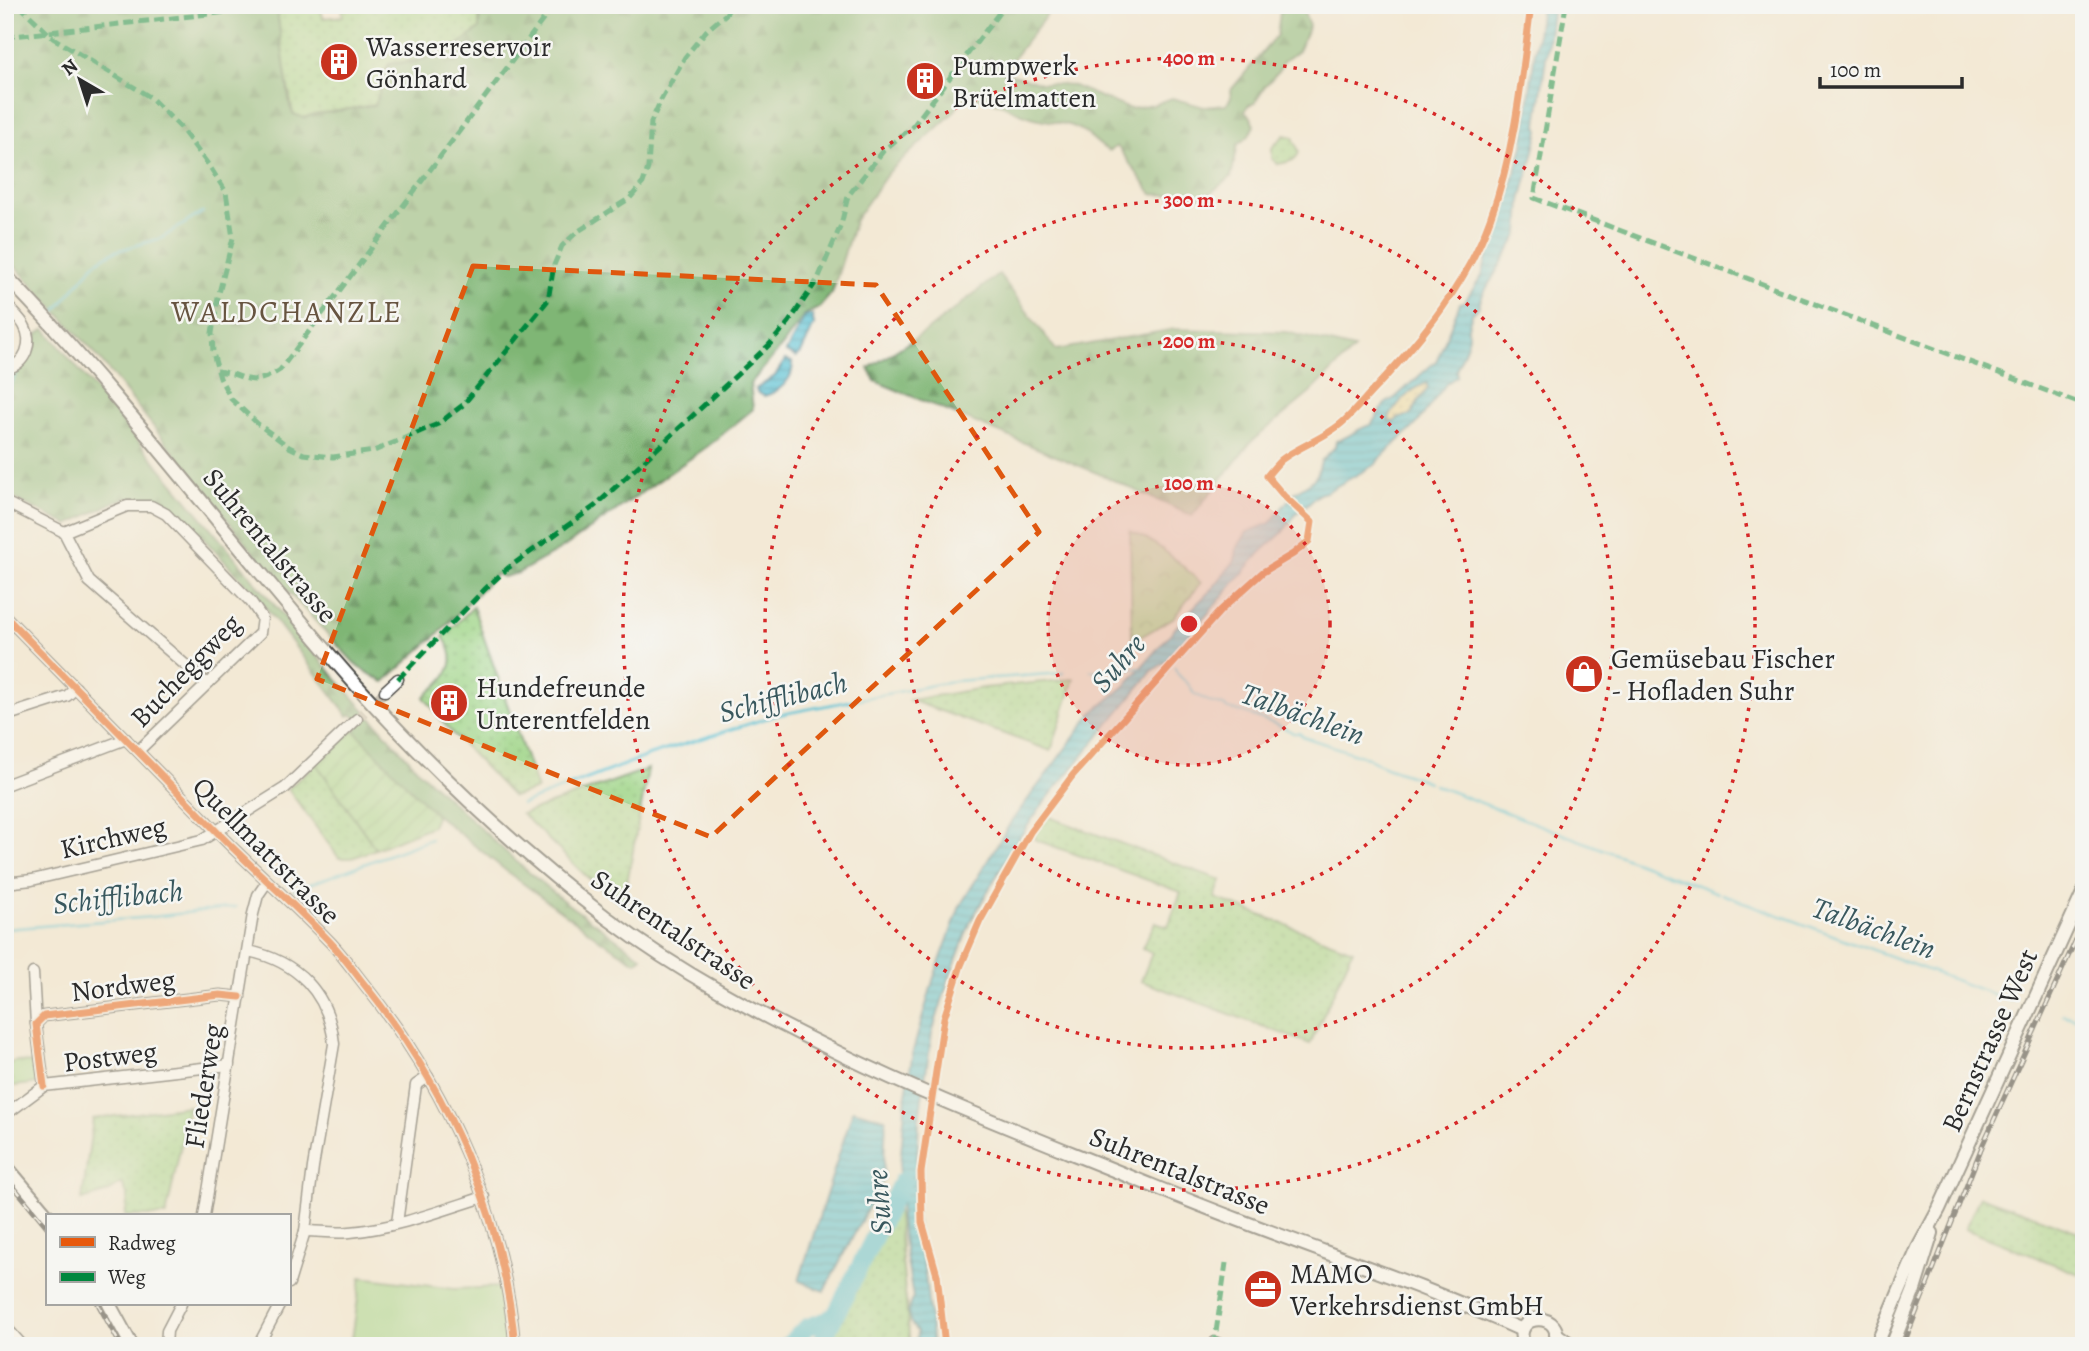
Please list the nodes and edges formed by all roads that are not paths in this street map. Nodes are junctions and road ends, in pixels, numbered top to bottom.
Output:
1 (5, 275) edge
2 (5, 304) edge
3 (5, 369) edge
4 (5, 502) edge
5 (64, 532) junction
6 (5, 616) edge
7 (398, 679) dead end
8 (206, 683) junction
9 (76, 688) junction
10 (385, 691) tunnel mouth
11 (5, 716) edge
12 (357, 719) tunnel mouth
13 (126, 739) junction
14 (138, 751) junction
15 (5, 785) edge
16 (217, 832) junction
17 (267, 882) junction
18 (5, 883) edge
19 (2084, 891) edge
20 (248, 951) junction
21 (33, 973) dead end
22 (240, 997) junction
23 (36, 1024) junction
24 (229, 1065) junction
25 (428, 1077) junction
26 (44, 1086) junction
27 (5, 1115) edge
28 (5, 1164) edge
29 (484, 1197) junction
30 (1939, 1209) junction
31 (46, 1214) edge
32 (204, 1214) edge
33 (397, 1223) junction
34 (305, 1231) junction
35 (290, 1280) edge
36 (109, 1306) edge
37 (180, 1306) edge
38 (279, 1306) edge
39 (5, 1326) edge
40 (1522, 1330) junction
41 (1555, 1340) edge
42 (23, 1346) edge
43 (132, 1346) edge
44 (166, 1346) edge
45 (258, 1346) edge
46 (515, 1346) edge
47 (1524, 1346) edge
48 (1573, 1346) edge
49 (1876, 1346) edge
50 (1892, 1346) edge

1 - 40 main road, Suhrentalstrasse
2 - 3 street
4 - 5 street
5 - 8 street
5 - 8 street, Bucheggweg
6 - 9 street, Quellmattstrasse
7 - 10 street
8 - 14 street, Bucheggweg
9 - 11 street
9 - 13 street, Quellmattstrasse
12 - 16 street, Kirchweg
13 - 14 street, Quellmattstrasse
13 - 15 street
14 - 16 street, Quellmattstrasse
16 - 17 street, Quellmattstrasse
16 - 18 street, Kirchweg
17 - 20 street, Fliederweg
17 - 25 street, Quellmattstrasse
19 - 30 main road, Bernstrasse West
20 - 22 street, Fliederweg
20 - 34 street
21 - 23 street
22 - 23 street, Nordweg
22 - 24 street, Fliederweg
23 - 26 street, Nordweg
24 - 26 street, Postweg
24 - 32 street, Fliederweg
25 - 29 street, Quellmattstrasse
25 - 33 street
26 - 27 street, Postweg
28 - 31 main road
29 - 33 street
29 - 46 street, Quellmattstrasse
30 - 49 main road, Bernstrasse West
30 - 50 main road, Bernstrasse West
33 - 34 street
34 - 35 street
36 - 43 main road
37 - 44 street
38 - 45 street
39 - 42 street
40 - 41 main road
40 - 47 main road
41 - 48 main road

